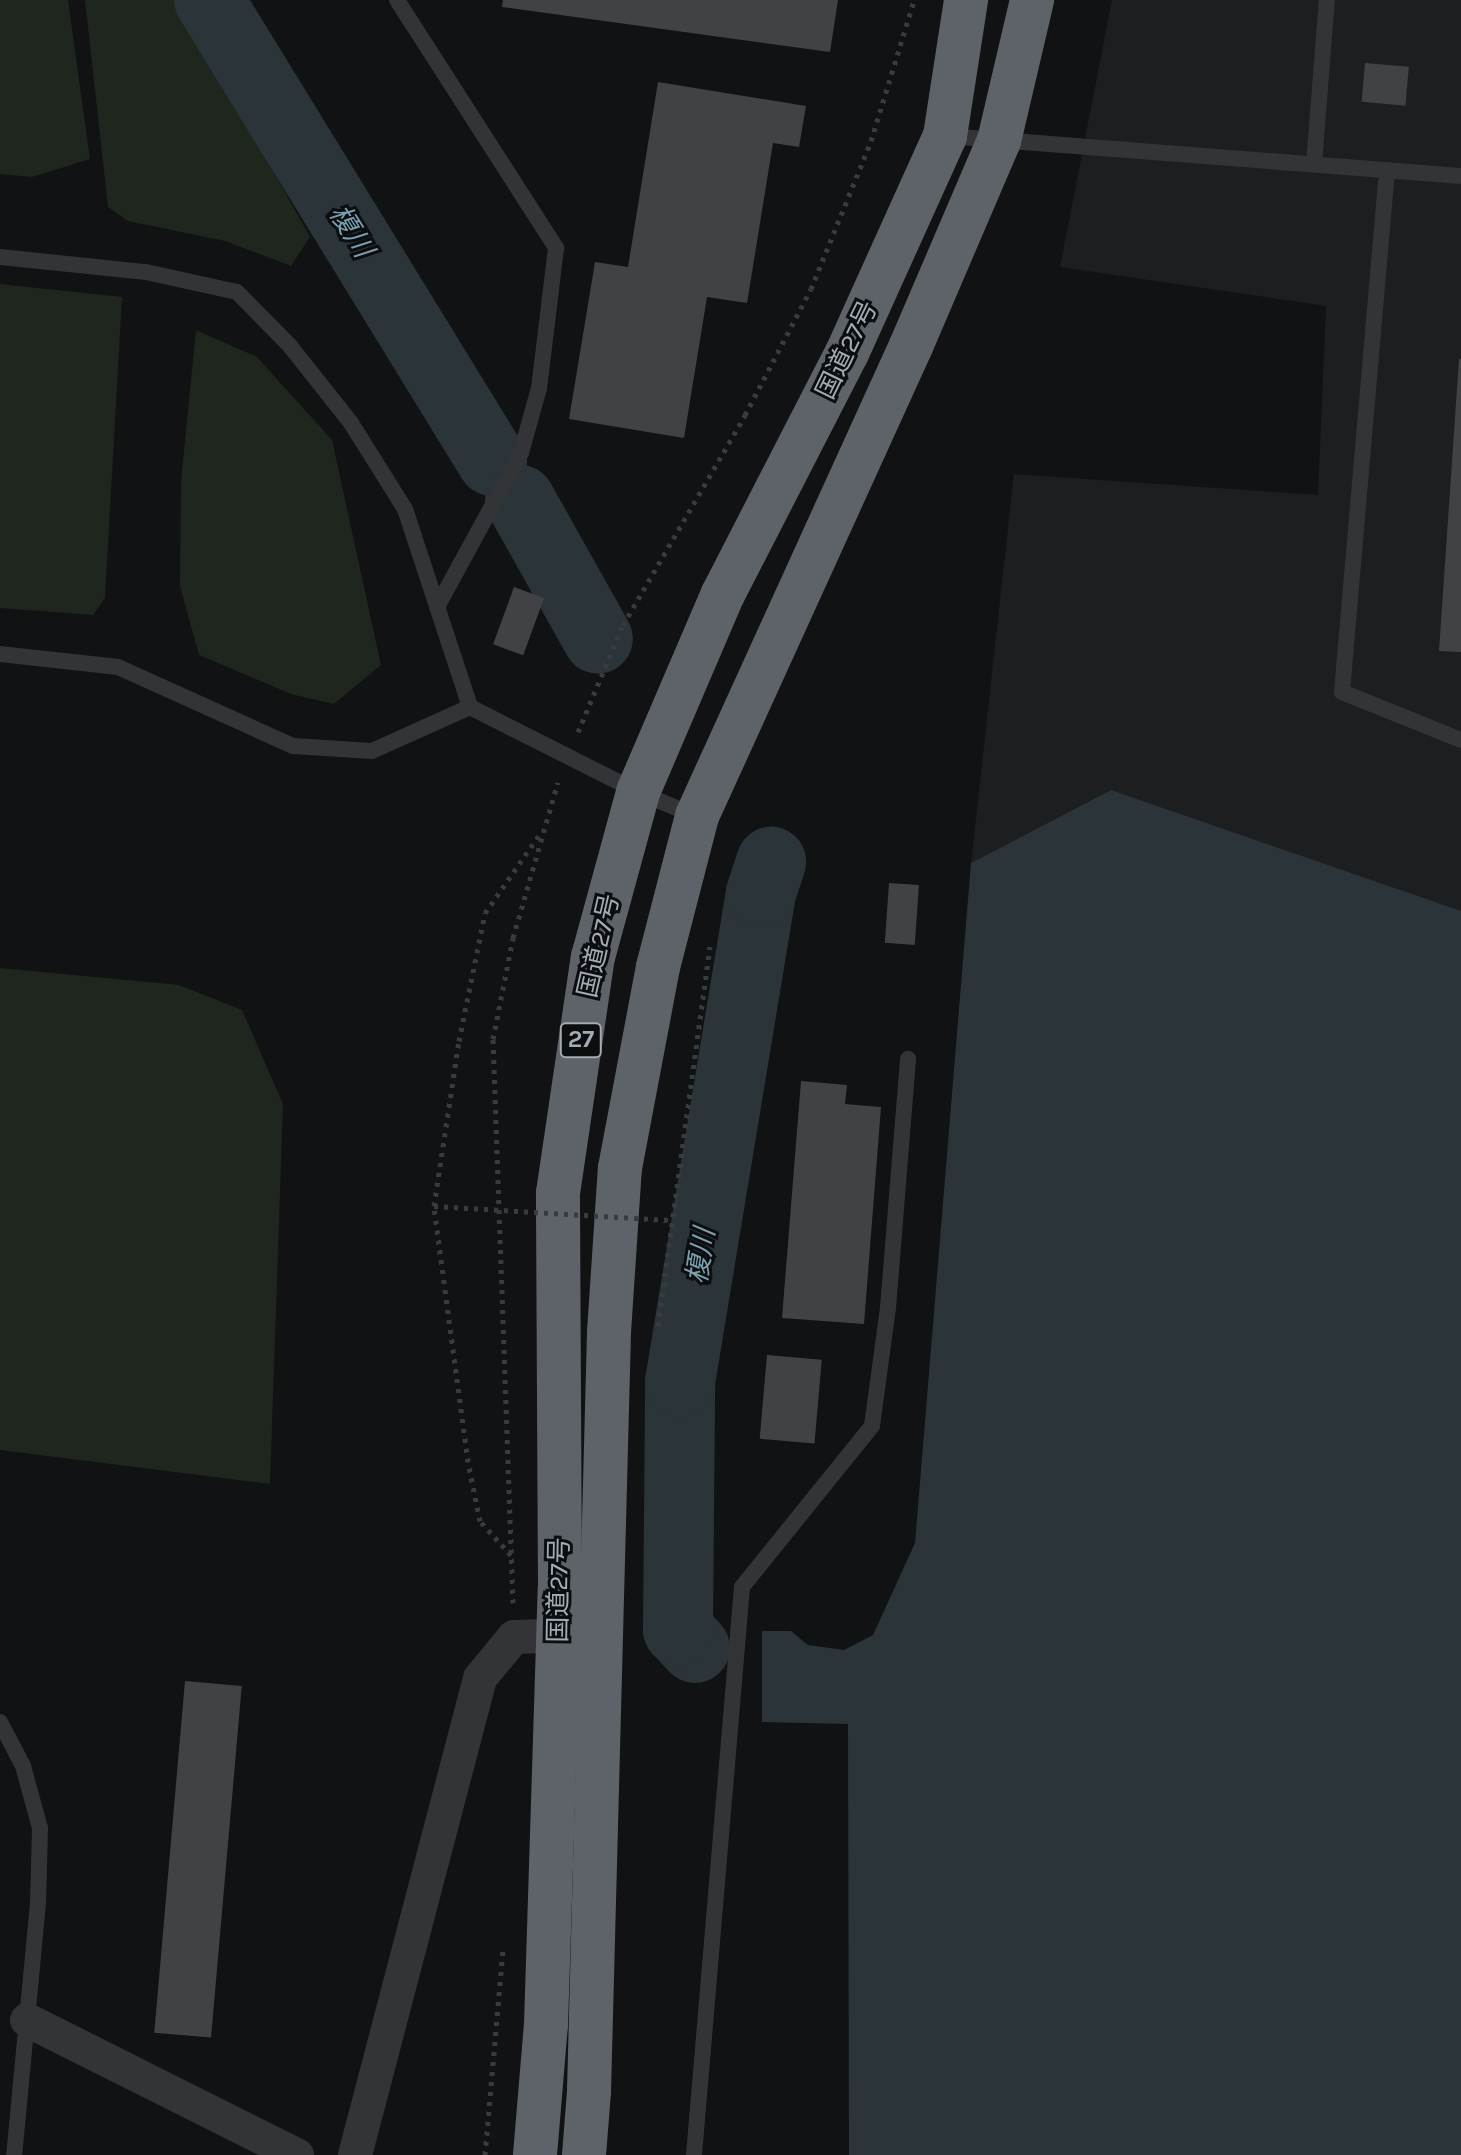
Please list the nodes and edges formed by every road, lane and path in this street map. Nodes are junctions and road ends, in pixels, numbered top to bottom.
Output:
1 (397, 0) edge
2 (966, 0) edge
3 (1032, 0) edge
4 (1327, 0) edge
5 (945, 136) junction
6 (999, 141) junction
7 (1314, 164) junction
8 (1387, 170) junction
9 (1461, 176) edge
10 (0, 257) edge
11 (437, 607) junction
12 (0, 654) edge
13 (470, 707) junction
14 (1461, 740) edge
15 (638, 792) junction
16 (697, 816) junction
17 (542, 830) dead end
18 (711, 937) dead end
19 (908, 1059) dead end
20 (434, 1206) junction
21 (673, 1220) junction
22 (658, 1326) dead end
23 (511, 1555) dead end
24 (580, 1635) junction
25 (0, 1722) edge
26 (503, 1945) dead end
27 (27, 2020) junction
28 (14, 2155) edge
29 (297, 2155) edge
30 (355, 2155) edge
31 (485, 2155) edge
32 (535, 2155) edge
33 (584, 2155) edge
34 (694, 2155) edge

1 - 11 lane
2 - 5 highway, 国道27号 / 27
3 - 6 highway, 国道27号 / 27
4 - 7 lane
5 - 6 lane
5 - 15 highway, 国道27号 / 27
6 - 7 lane
6 - 16 highway, 国道27号 / 27
7 - 8 lane
8 - 9 lane
8 - 14 lane
10 - 11 lane
11 - 13 lane
12 - 13 lane
13 - 15 lane
15 - 16 lane
15 - 24 highway, 国道27号 / 27
16 - 24 highway, 国道27号 / 27
17 - 20 path
18 - 21 path
19 - 34 lane
20 - 21 path, bridge
20 - 23 path
21 - 22 path
24 - 30 street
24 - 32 highway, 国道27号 / 27
24 - 33 highway, 国道27号 / 27
25 - 27 lane
26 - 31 path
27 - 28 lane
27 - 29 street

